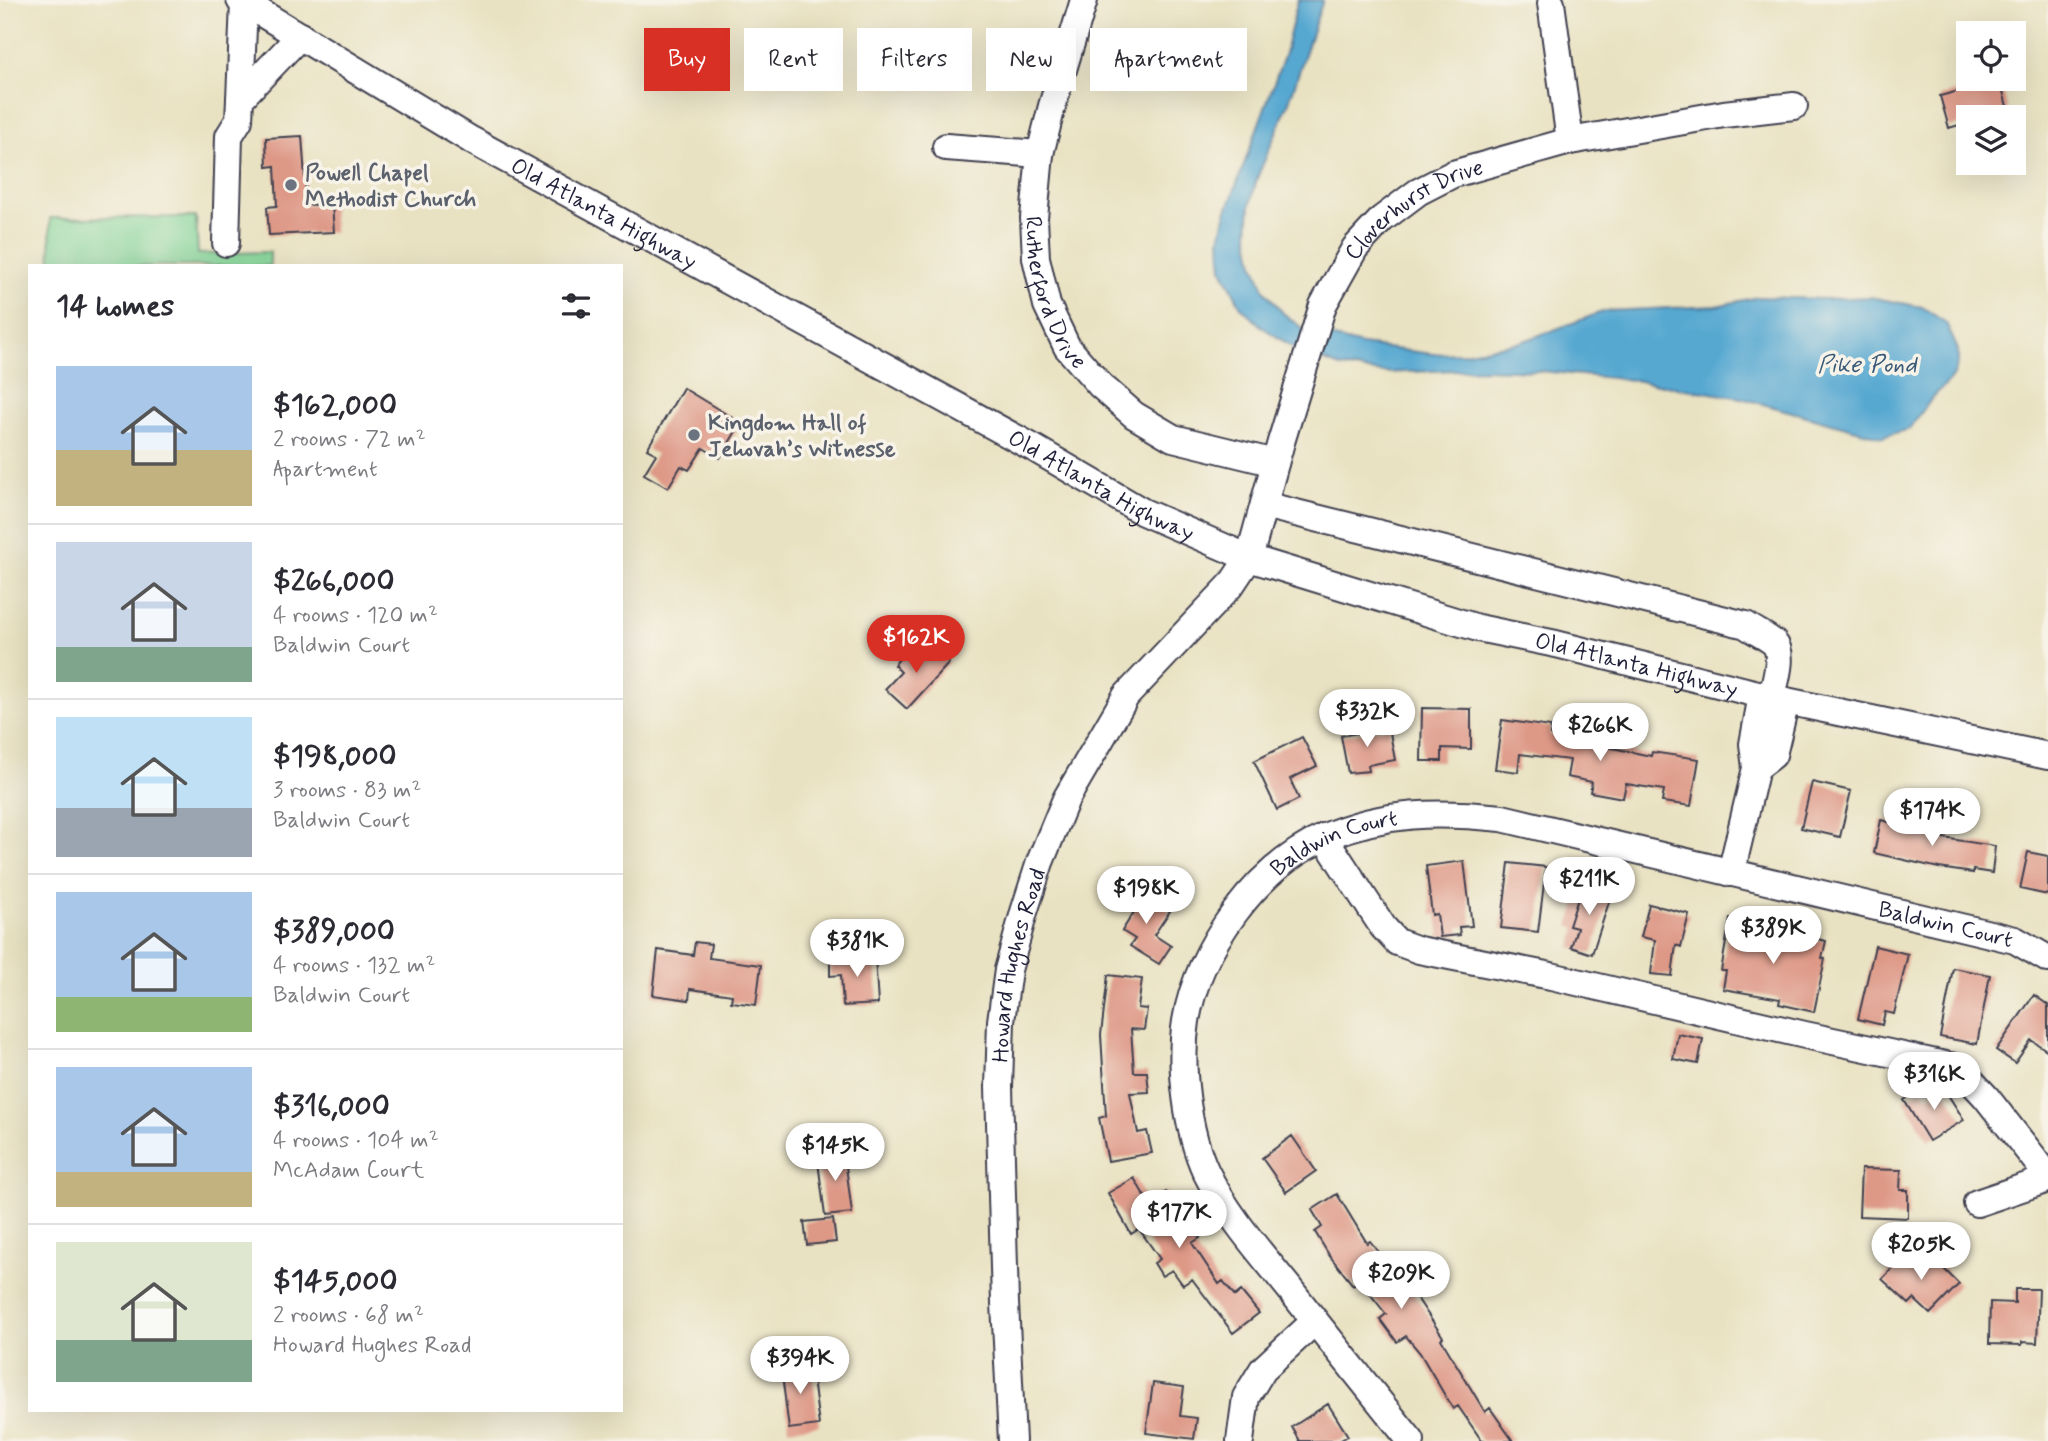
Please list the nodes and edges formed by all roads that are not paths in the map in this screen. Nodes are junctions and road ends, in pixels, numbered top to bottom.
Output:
1 (1084, 0) edge
2 (242, 1) edge
3 (1551, 3) dead end
4 (300, 36) junction
5 (240, 99) junction
6 (1794, 106) dead end
7 (1570, 141) junction
8 (946, 147) dead end
9 (1040, 155) junction
10 (226, 243) dead end
11 (1275, 463) junction
12 (1264, 505) junction
13 (1249, 558) junction
14 (1773, 698) junction
15 (2048, 756) edge
16 (1324, 837) junction
17 (1731, 873) junction
18 (2048, 959) edge
19 (2048, 1177) edge
20 (1977, 1203) dead end
21 (1315, 1321) junction
22 (1012, 1441) edge
23 (1240, 1441) edge
24 (1411, 1441) edge

1 - 9 street, Rutherford Drive
2 - 4 street, Old Atlanta Highway
2 - 5 street
3 - 7 street
4 - 5 street
4 - 13 street, Old Atlanta Highway
5 - 10 street
6 - 7 street, Cloverhurst Drive
7 - 11 street, Cloverhurst Drive
8 - 9 street
9 - 11 street, Rutherford Drive
11 - 12 street, Cloverhurst Drive
12 - 13 street, Cloverhurst Drive
12 - 14 street
13 - 14 street, Old Atlanta Highway
13 - 22 street, Howard Hughes Road
14 - 15 street, Old Atlanta Highway
14 - 17 street
16 - 17 street, Baldwin Court
16 - 19 street
16 - 21 street, Baldwin Court
17 - 18 street, Baldwin Court
19 - 20 street
21 - 23 street
21 - 24 street, Baldwin Court

